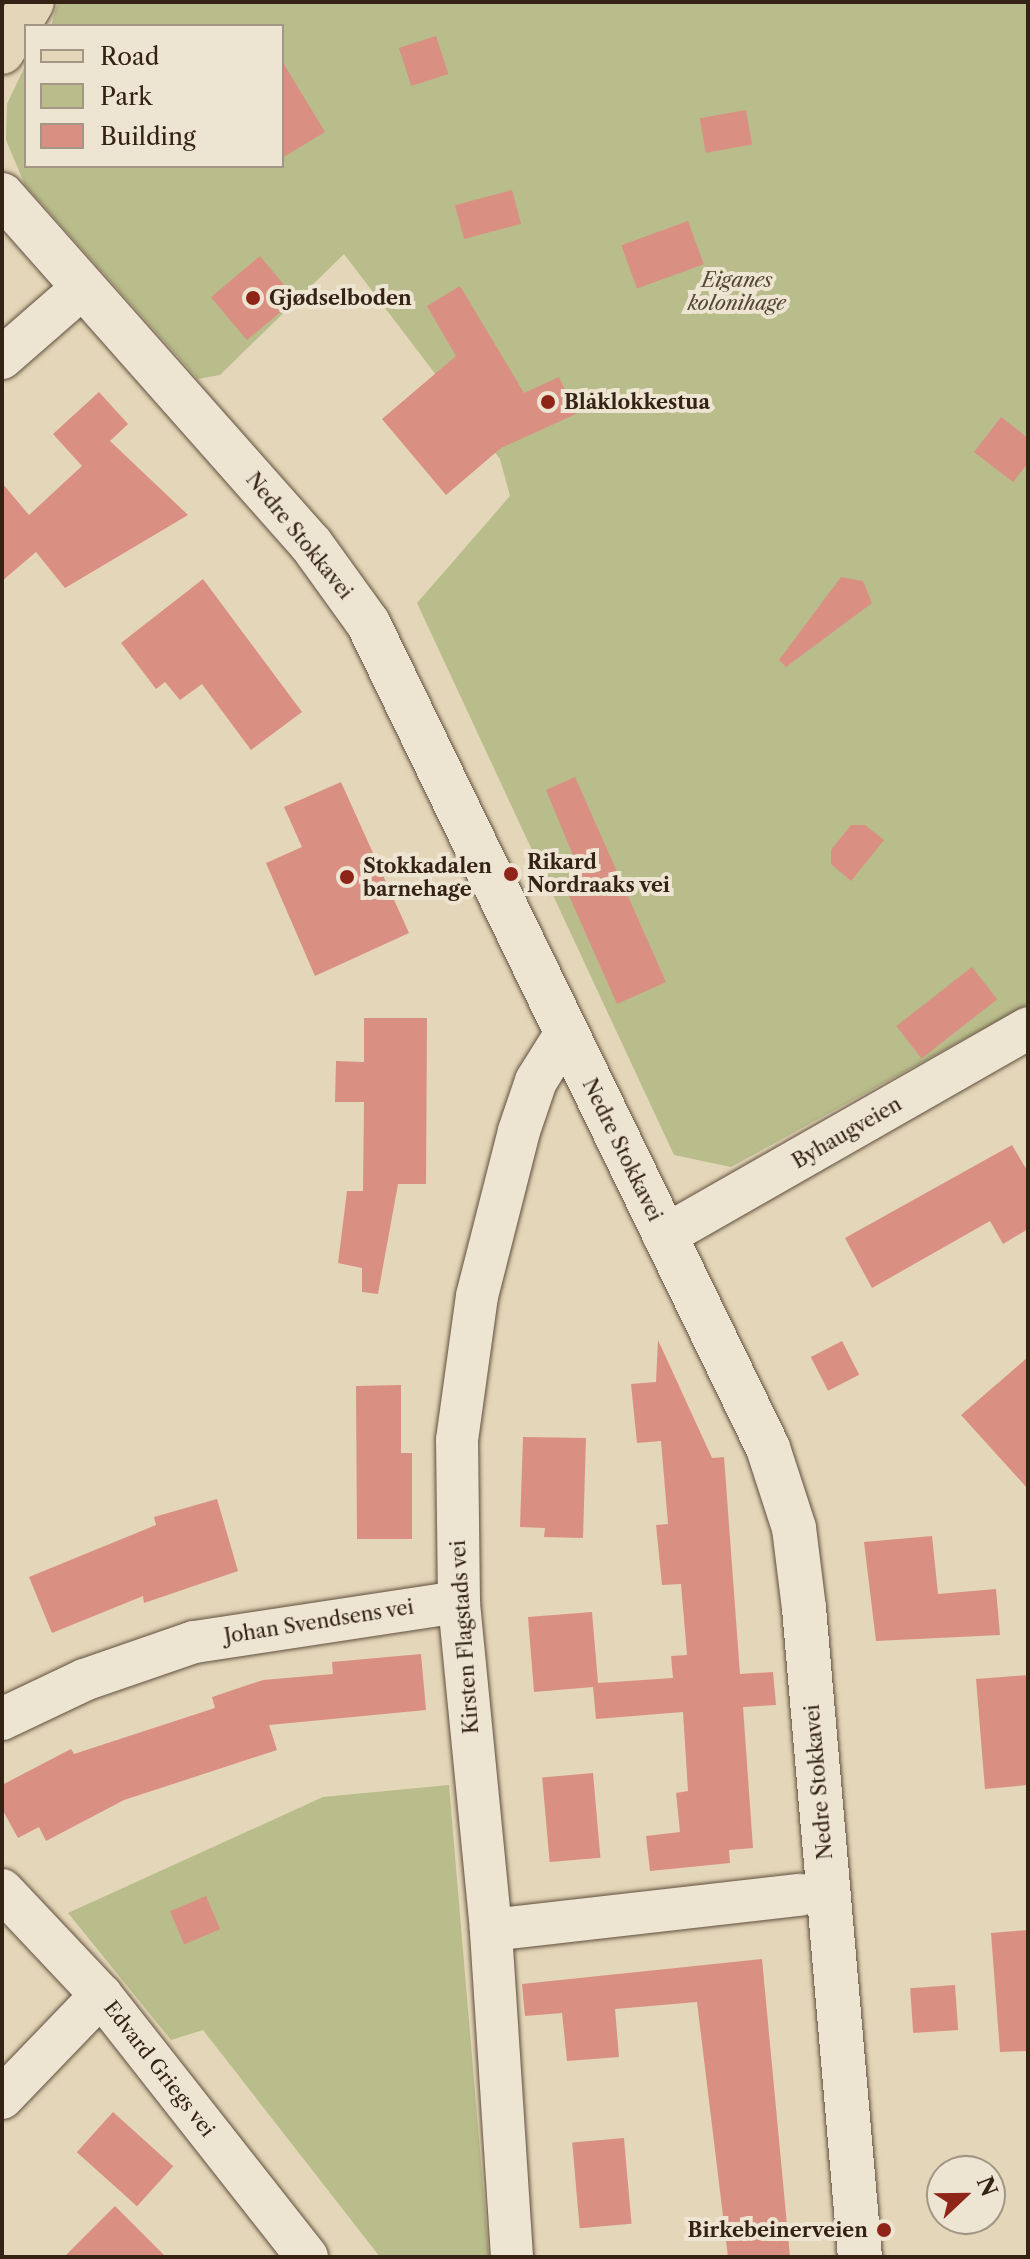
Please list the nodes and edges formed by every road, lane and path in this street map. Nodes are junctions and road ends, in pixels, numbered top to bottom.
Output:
1 (32, 2) edge
2 (2, 52) edge
3 (2, 195) edge
4 (81, 289) junction
5 (2, 358) edge
6 (1028, 1028) edge
7 (566, 1033) junction
8 (664, 1236) junction
9 (459, 1602) junction
10 (2, 1719) edge
11 (2, 1890) edge
12 (800, 1895) dead end
13 (491, 1930) junction
14 (101, 1995) junction
15 (2, 2098) edge
16 (307, 2257) edge
17 (512, 2257) edge
18 (860, 2257) edge

1 - 2 main road
3 - 4 main road, Nedre Stokkavei
4 - 5 street
4 - 7 main road, Nedre Stokkavei
6 - 8 street, Byhaugveien
7 - 8 main road, Nedre Stokkavei
7 - 9 street, Kirsten Flagstads vei
8 - 18 main road, Nedre Stokkavei
9 - 10 street, Johan Svendsens vei
9 - 13 street, Kirsten Flagstads vei
11 - 14 street, Edvard Griegs vei
12 - 13 street
13 - 17 street, Kirsten Flagstads vei
14 - 15 street
14 - 16 street, Edvard Griegs vei

